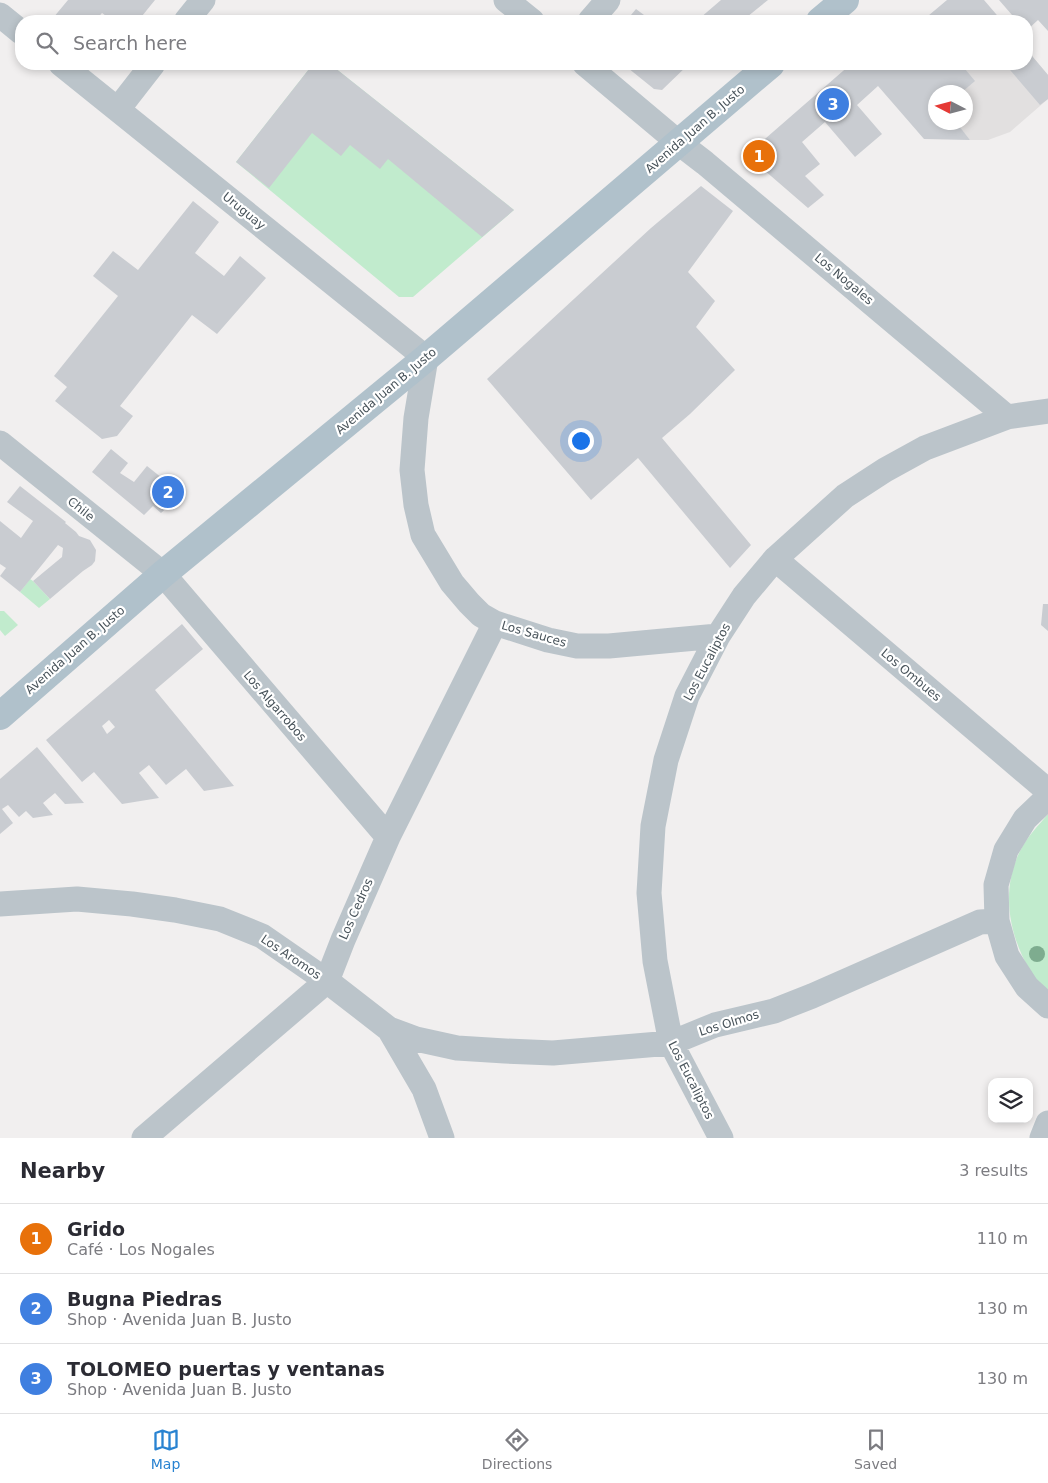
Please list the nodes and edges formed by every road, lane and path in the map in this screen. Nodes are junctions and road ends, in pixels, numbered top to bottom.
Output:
1 (203, 0) edge
2 (506, 0) edge
3 (608, 0) edge
4 (845, 0) edge
5 (0, 15) edge
6 (191, 15) edge
7 (525, 15) edge
8 (595, 15) edge
9 (827, 15) edge
10 (15, 27) edge
11 (69, 70) edge
12 (148, 70) edge
13 (592, 70) edge
14 (764, 70) edge
15 (118, 109) junction
16 (679, 143) junction
17 (426, 358) junction
18 (1048, 411) edge
19 (1007, 418) junction
20 (0, 443) edge
21 (775, 559) junction
22 (163, 574) junction
23 (495, 623) junction
24 (718, 636) junction
25 (0, 716) edge
26 (1048, 792) edge
27 (1048, 798) edge
28 (388, 837) junction
29 (0, 904) edge
30 (996, 921) junction
31 (327, 981) junction
32 (1048, 1006) edge
33 (389, 1029) junction
34 (671, 1044) junction
35 (1048, 1123) edge
36 (144, 1138) edge
37 (442, 1138) edge
38 (721, 1138) edge
39 (1042, 1138) edge

1 - 6 street
2 - 7 street
3 - 8 street
4 - 9 main road
5 - 10 street
11 - 15 street, Uruguay
12 - 15 street
13 - 16 street, Los Nogales
14 - 16 main road, Avenida Juan B. Justo
15 - 17 street, Uruguay
16 - 17 main road, Avenida Juan B. Justo
16 - 19 street, Los Nogales
17 - 22 main road, Avenida Juan B. Justo
17 - 23 street, Los Sauces
18 - 19 street, Los Eucaliptos
19 - 21 street, Los Eucaliptos
20 - 22 street, Chile
21 - 24 street, Los Eucaliptos
21 - 26 street, Los Ombues
22 - 25 main road, Avenida Juan B. Justo
22 - 28 street, Los Algarrobos
23 - 24 street, Los Sauces
23 - 28 street, Los Cedros
24 - 34 street, Los Eucaliptos
27 - 30 street
28 - 31 street, Los Cedros
29 - 31 street, Los Aromos
30 - 32 street
30 - 34 street, Los Olmos
31 - 33 street, Los Aromos
31 - 36 street, Los Cedros
33 - 34 street, Los Olmos
33 - 37 street, Los Aromos
34 - 38 street, Los Eucaliptos
35 - 39 street

